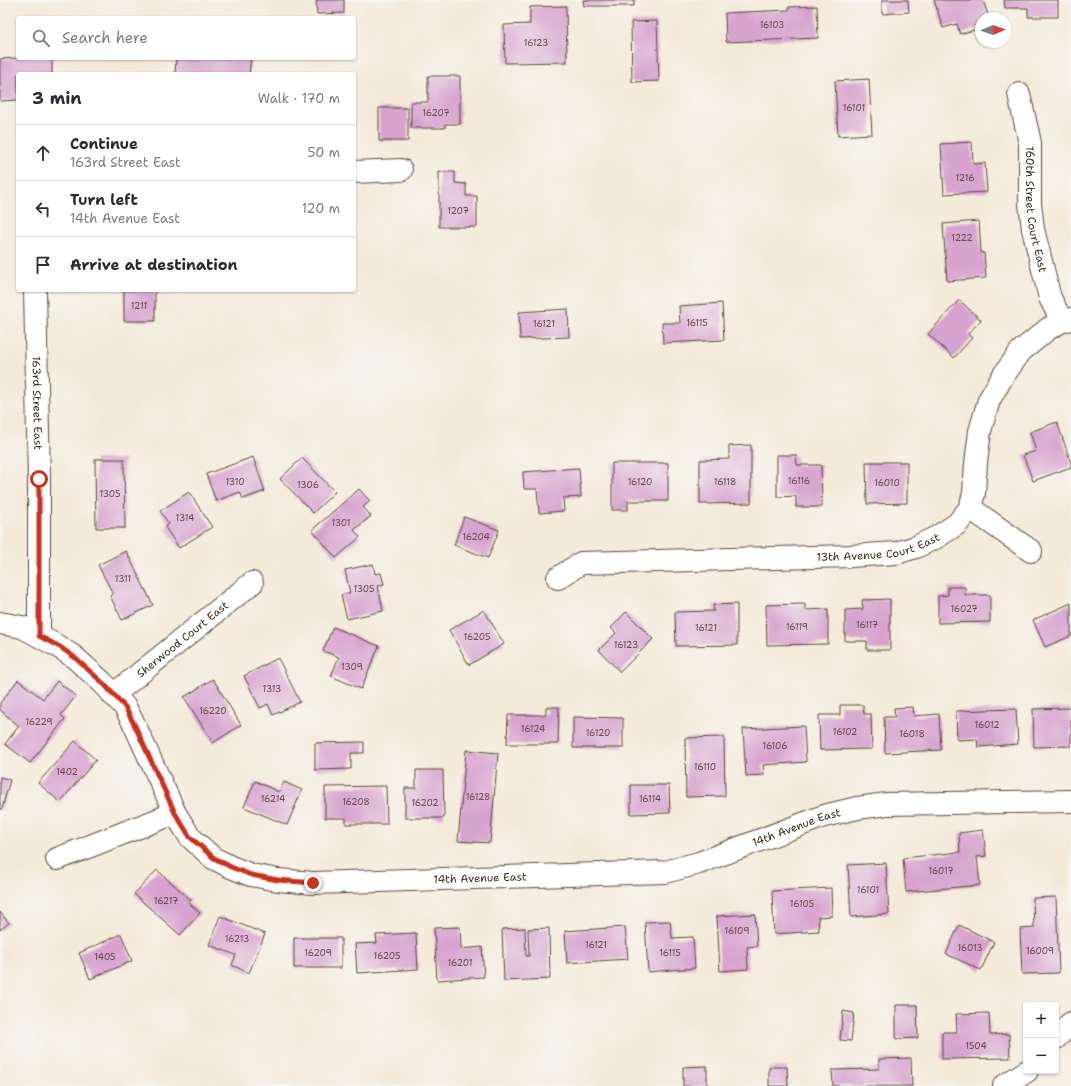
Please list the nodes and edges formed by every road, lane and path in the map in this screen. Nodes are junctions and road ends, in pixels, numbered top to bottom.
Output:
1 (1019, 94) dead end
2 (401, 170) dead end
3 (356, 172) edge
4 (35, 292) edge
5 (1066, 320) edge
6 (970, 508) junction
7 (1031, 551) dead end
8 (558, 578) dead end
9 (252, 583) dead end
10 (0, 623) edge
11 (39, 636) junction
12 (113, 695) junction
13 (1071, 801) edge
14 (175, 813) junction
15 (57, 859) dead end
16 (1071, 1024) edge
17 (1059, 1035) edge
18 (1023, 1074) edge
19 (1004, 1086) edge

1 - 5 street, 160th Street Court East
2 - 3 street
4 - 11 street, 163rd Street East
5 - 6 street, 13th Avenue Court East
6 - 7 street
6 - 8 street, 13th Avenue Court East
9 - 12 street, Sherwood Court East
10 - 11 street, 14th Avenue East
11 - 12 street, 14th Avenue East
12 - 14 street, 14th Avenue East
13 - 14 street, 14th Avenue East
14 - 15 street
16 - 17 street
18 - 19 street

